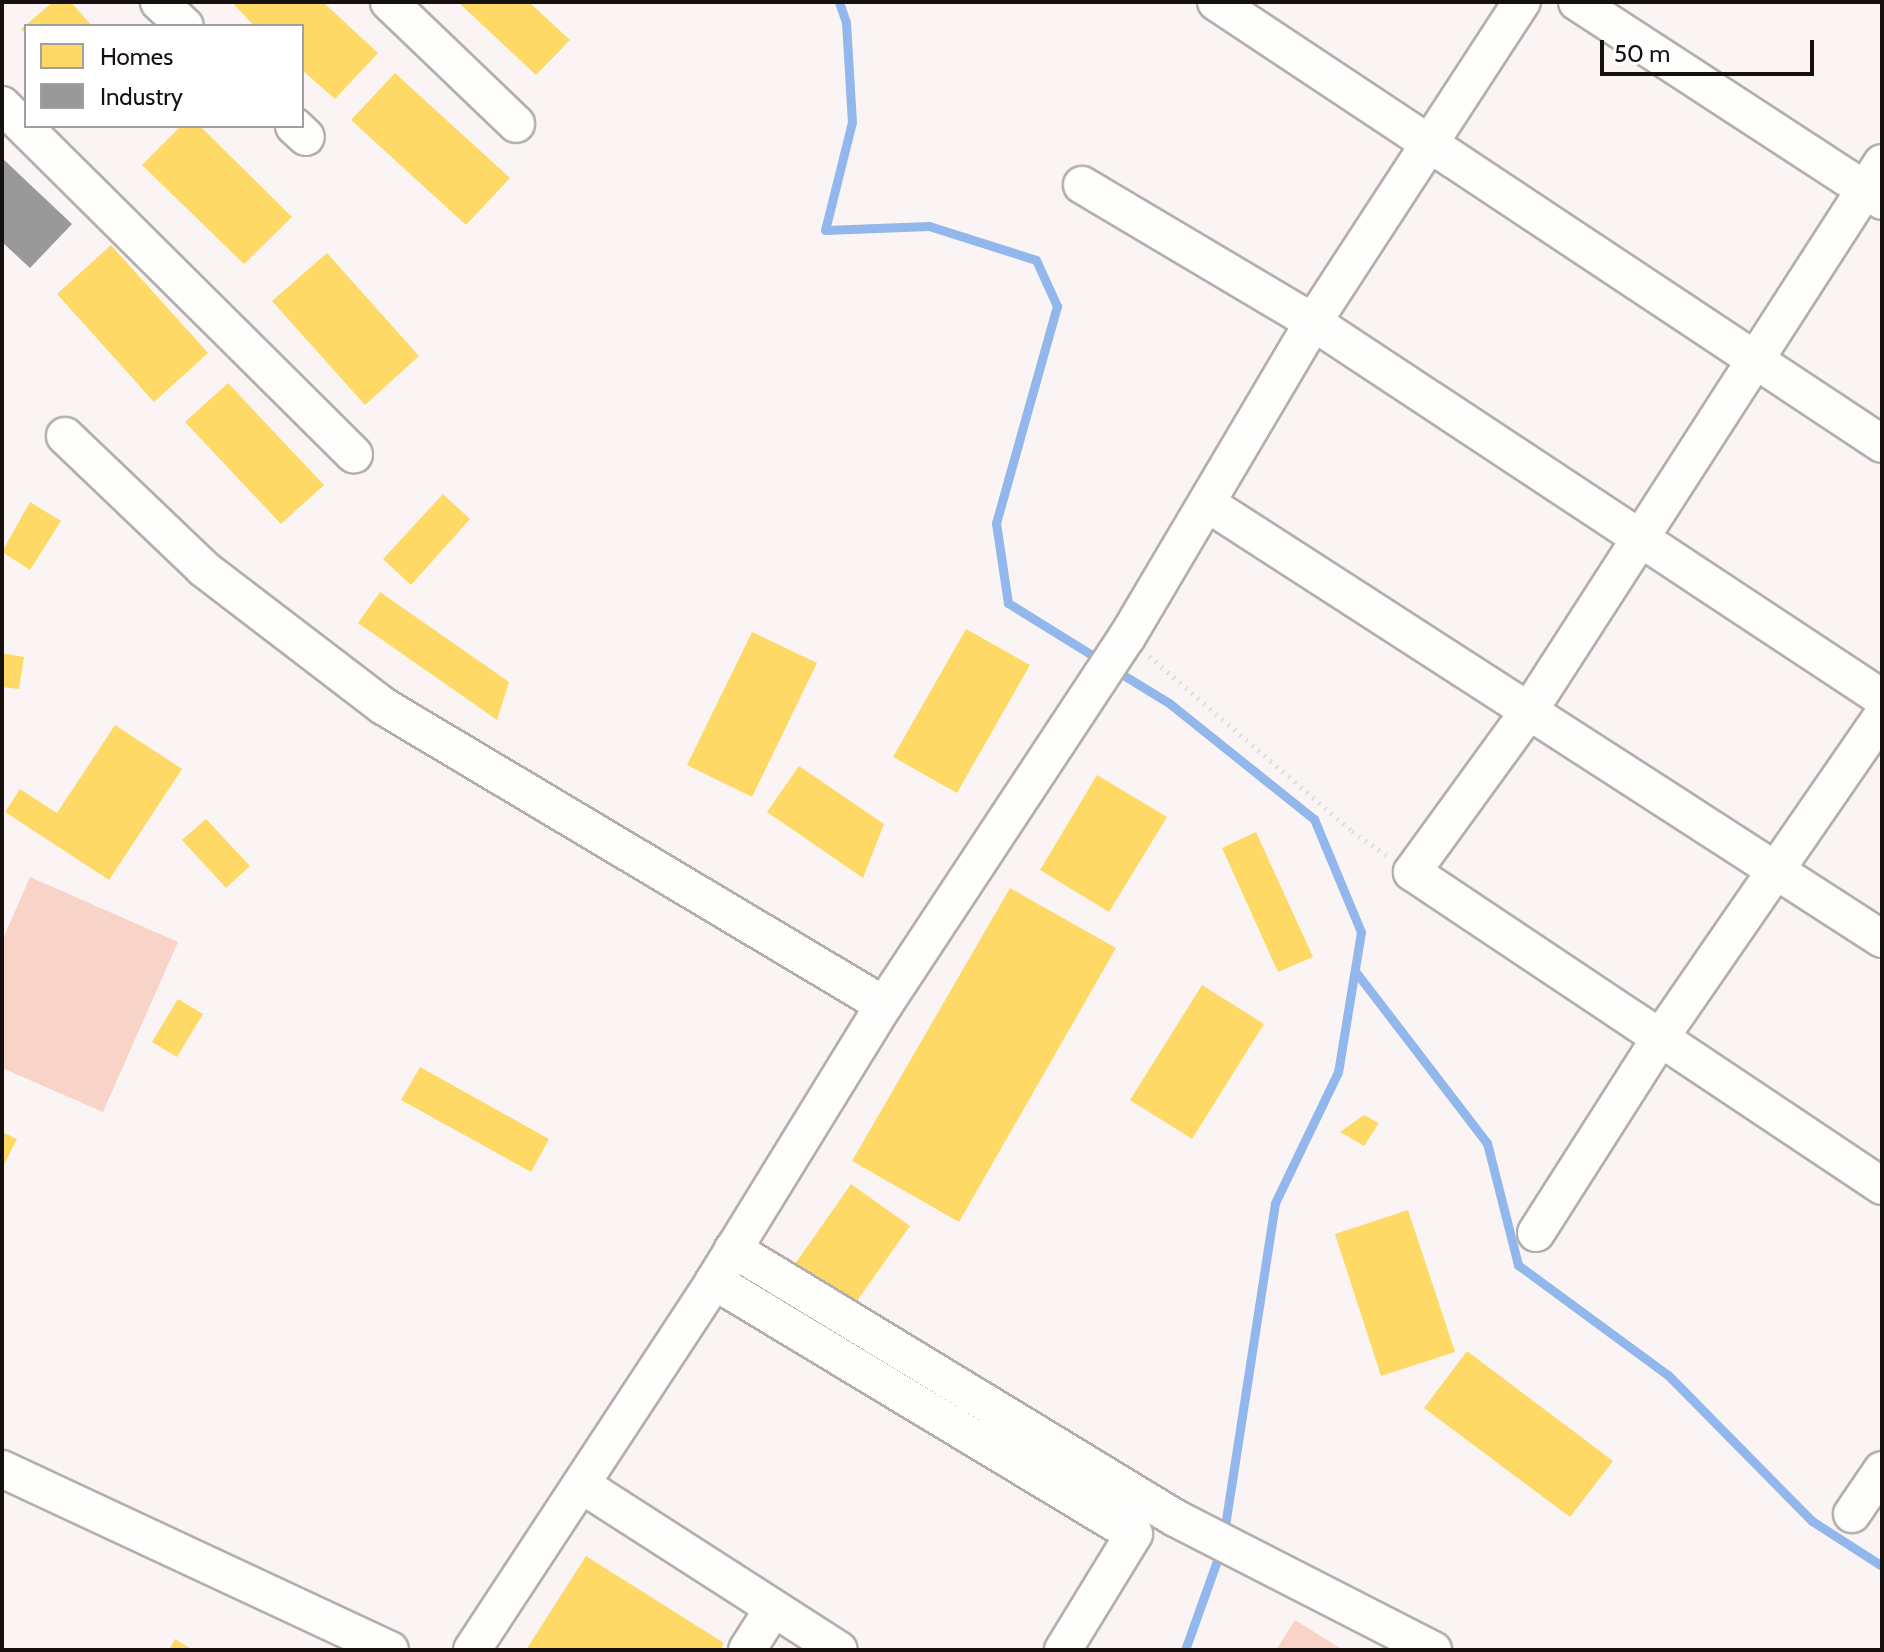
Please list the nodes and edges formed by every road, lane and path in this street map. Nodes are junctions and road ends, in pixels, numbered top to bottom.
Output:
1 (159, 2) edge
2 (389, 2) edge
3 (1216, 2) edge
4 (1522, 2) edge
5 (1577, 2) edge
6 (183, 24) edge
7 (2, 105) edge
8 (516, 124) dead end
9 (24, 127) edge
10 (25, 128) edge
11 (1428, 145) junction
12 (1876, 184) edge
13 (1082, 185) dead end
14 (1313, 322) junction
15 (1755, 360) junction
16 (65, 436) dead end
17 (1882, 444) edge
18 (354, 455) dead end
19 (1208, 504) junction
20 (1642, 539) junction
21 (1123, 642) junction
22 (1882, 698) edge
23 (1529, 711) junction
24 (1882, 716) edge
25 (1777, 871) junction
26 (1412, 872) junction
27 (1882, 939) edge
28 (884, 1005) junction
29 (1660, 1038) junction
30 (1882, 1186) edge
31 (1536, 1233) dead end
32 (733, 1249) junction
33 (714, 1281) junction
34 (2, 1469) edge
35 (1882, 1470) edge
36 (582, 1485) junction
37 (1852, 1514) dead end
38 (773, 1609) junction
39 (390, 1650) edge
40 (472, 1650) edge
41 (747, 1650) edge
42 (839, 1650) edge
43 (1063, 1650) edge
44 (1433, 1650) edge

1 - 6 street
2 - 8 street
3 - 11 street
4 - 11 street
5 - 12 street
7 - 9 street
10 - 18 street
11 - 14 street
11 - 15 street
12 - 15 street
13 - 14 street
14 - 19 street
14 - 20 street
15 - 17 street
15 - 20 street
16 - 28 street
19 - 21 street
19 - 23 street
20 - 22 street
20 - 23 street
21 - 26 path
21 - 28 street
23 - 25 street
23 - 26 street
24 - 25 street
25 - 27 street
25 - 29 street
26 - 29 street
28 - 32 street
29 - 30 street
29 - 31 street
32 - 33 street
32 - 44 street
33 - 36 street
33 - 43 street
34 - 39 street
35 - 37 street
36 - 38 street
36 - 40 street
38 - 41 street
38 - 42 street

